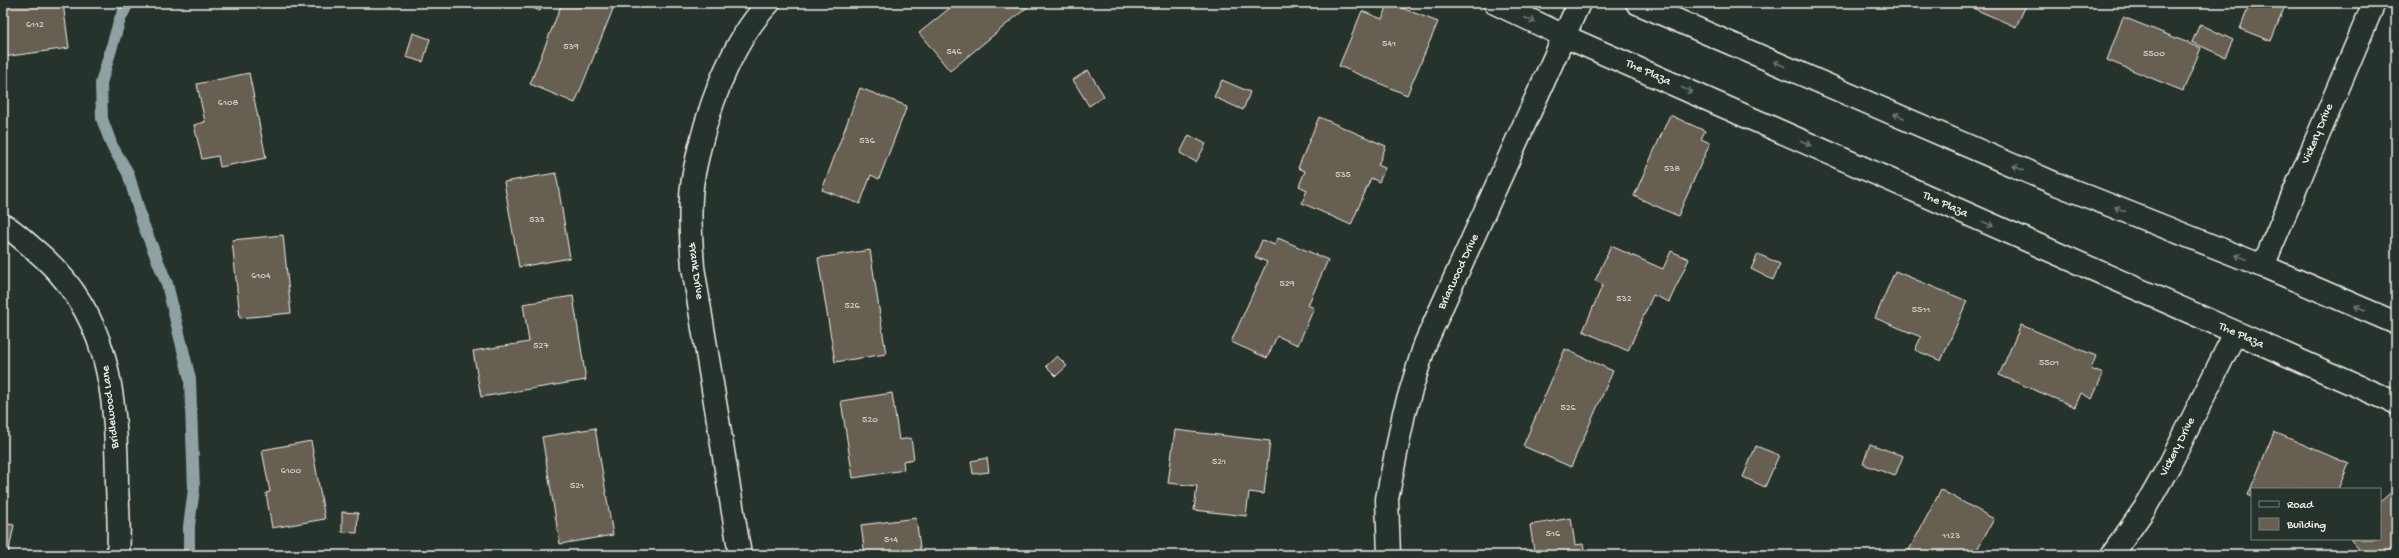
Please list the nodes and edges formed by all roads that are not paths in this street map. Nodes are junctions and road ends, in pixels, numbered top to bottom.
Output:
1 (769, 3) edge
2 (1495, 3) edge
3 (1579, 3) edge
4 (1637, 3) edge
5 (2374, 3) edge
6 (1564, 36) junction
7 (3, 225) edge
8 (2263, 266) junction
9 (2396, 323) edge
10 (2235, 333) junction
11 (2396, 403) edge
12 (118, 555) edge
13 (740, 555) edge
14 (1389, 555) edge
15 (2112, 555) edge

1 - 13 street, Frank Drive
2 -> 6 street, The Plaza
3 - 6 street, Briarwood Drive
8 -> 4 street
5 - 8 street, Vickery Drive
6 -> 10 street, The Plaza
6 - 14 street, Briarwood Drive
7 - 12 street, Bridlewood Lane
9 -> 8 street
10 - 11 street, The Plaza
10 - 15 street, Vickery Drive

